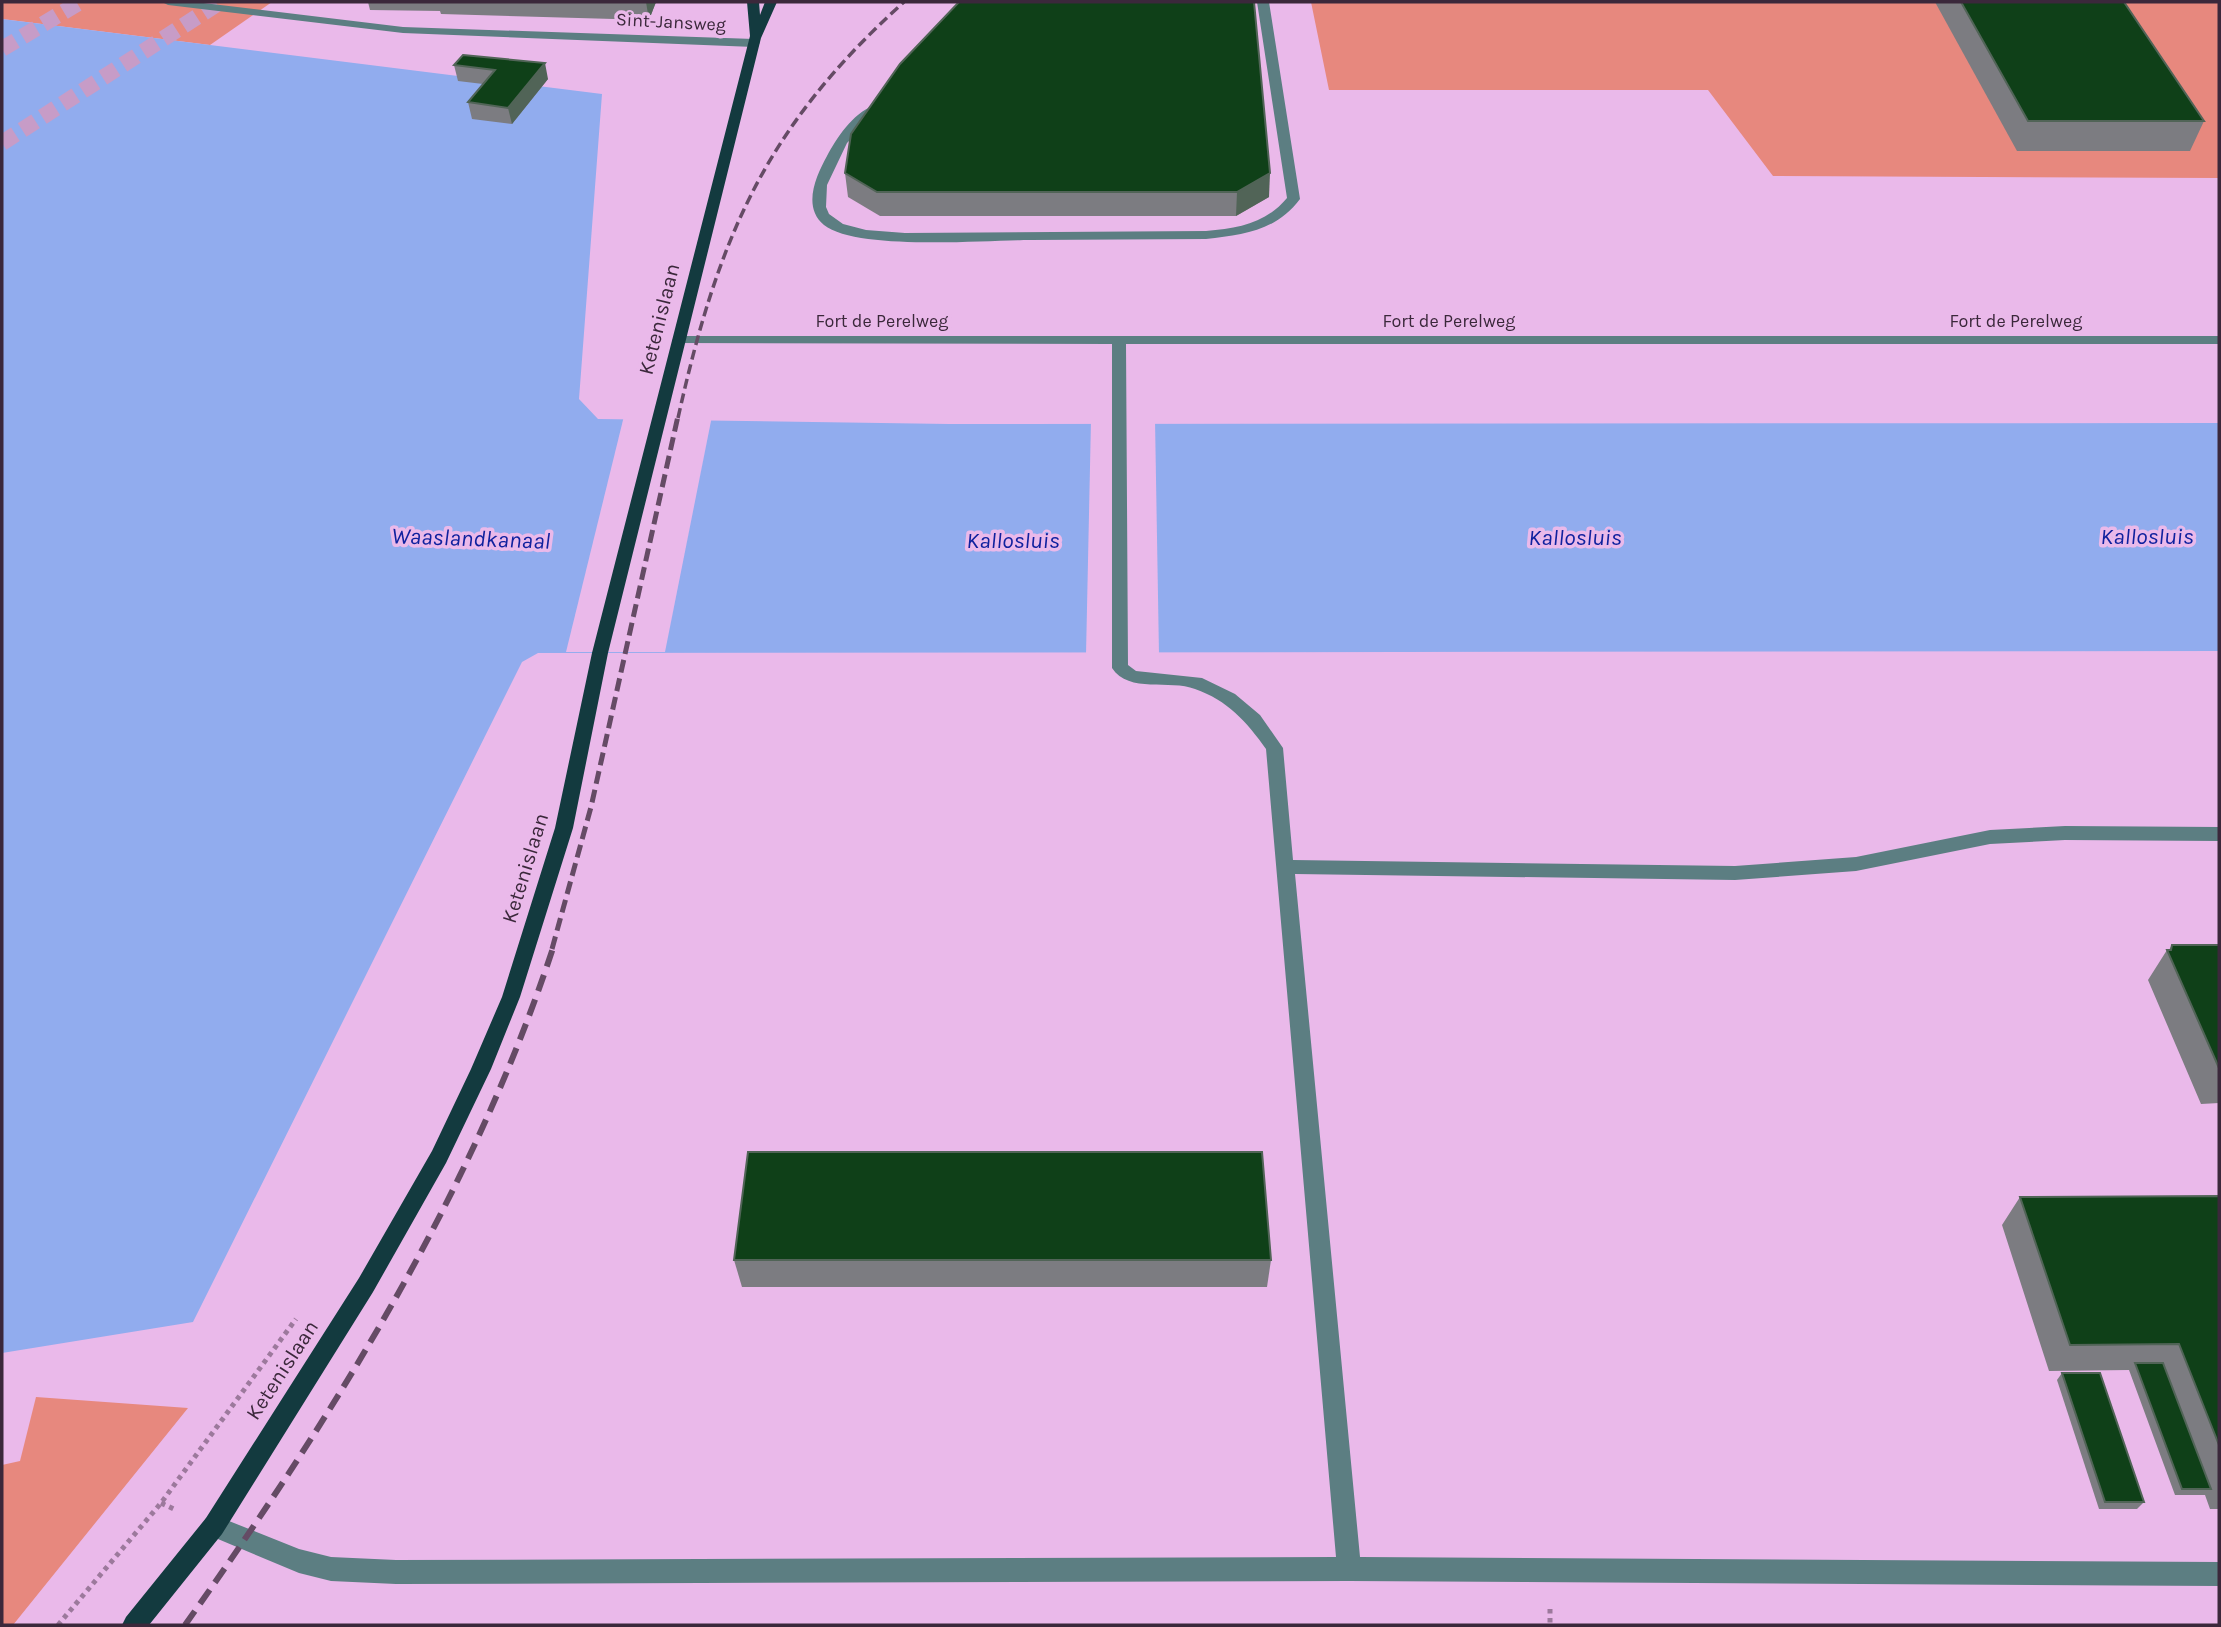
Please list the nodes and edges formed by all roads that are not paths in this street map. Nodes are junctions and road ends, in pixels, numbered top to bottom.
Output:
1 (168, 2) edge
2 (753, 2) edge
3 (771, 2) edge
4 (1264, 2) edge
5 (755, 41) junction
6 (886, 96) edge
7 (679, 340) junction
8 (1119, 340) junction
9 (2219, 340) edge
10 (2219, 834) edge
11 (1285, 867) junction
12 (214, 1526) junction
13 (1349, 1569) junction
14 (2219, 1574) edge
15 (134, 1625) edge

1 - 5 street, Sint-Jansweg
2 - 5 main road, Ketenislaan
3 - 5 main road, Ketenislaan
4 - 6 street
5 - 7 main road, Ketenislaan
7 - 8 street, Fort de Perelweg
7 - 12 main road, Ketenislaan
8 - 9 street, Fort de Perelweg
8 - 11 street
10 - 11 street
11 - 13 street
12 - 13 street
12 - 15 main road, Ketenislaan
13 - 14 street

